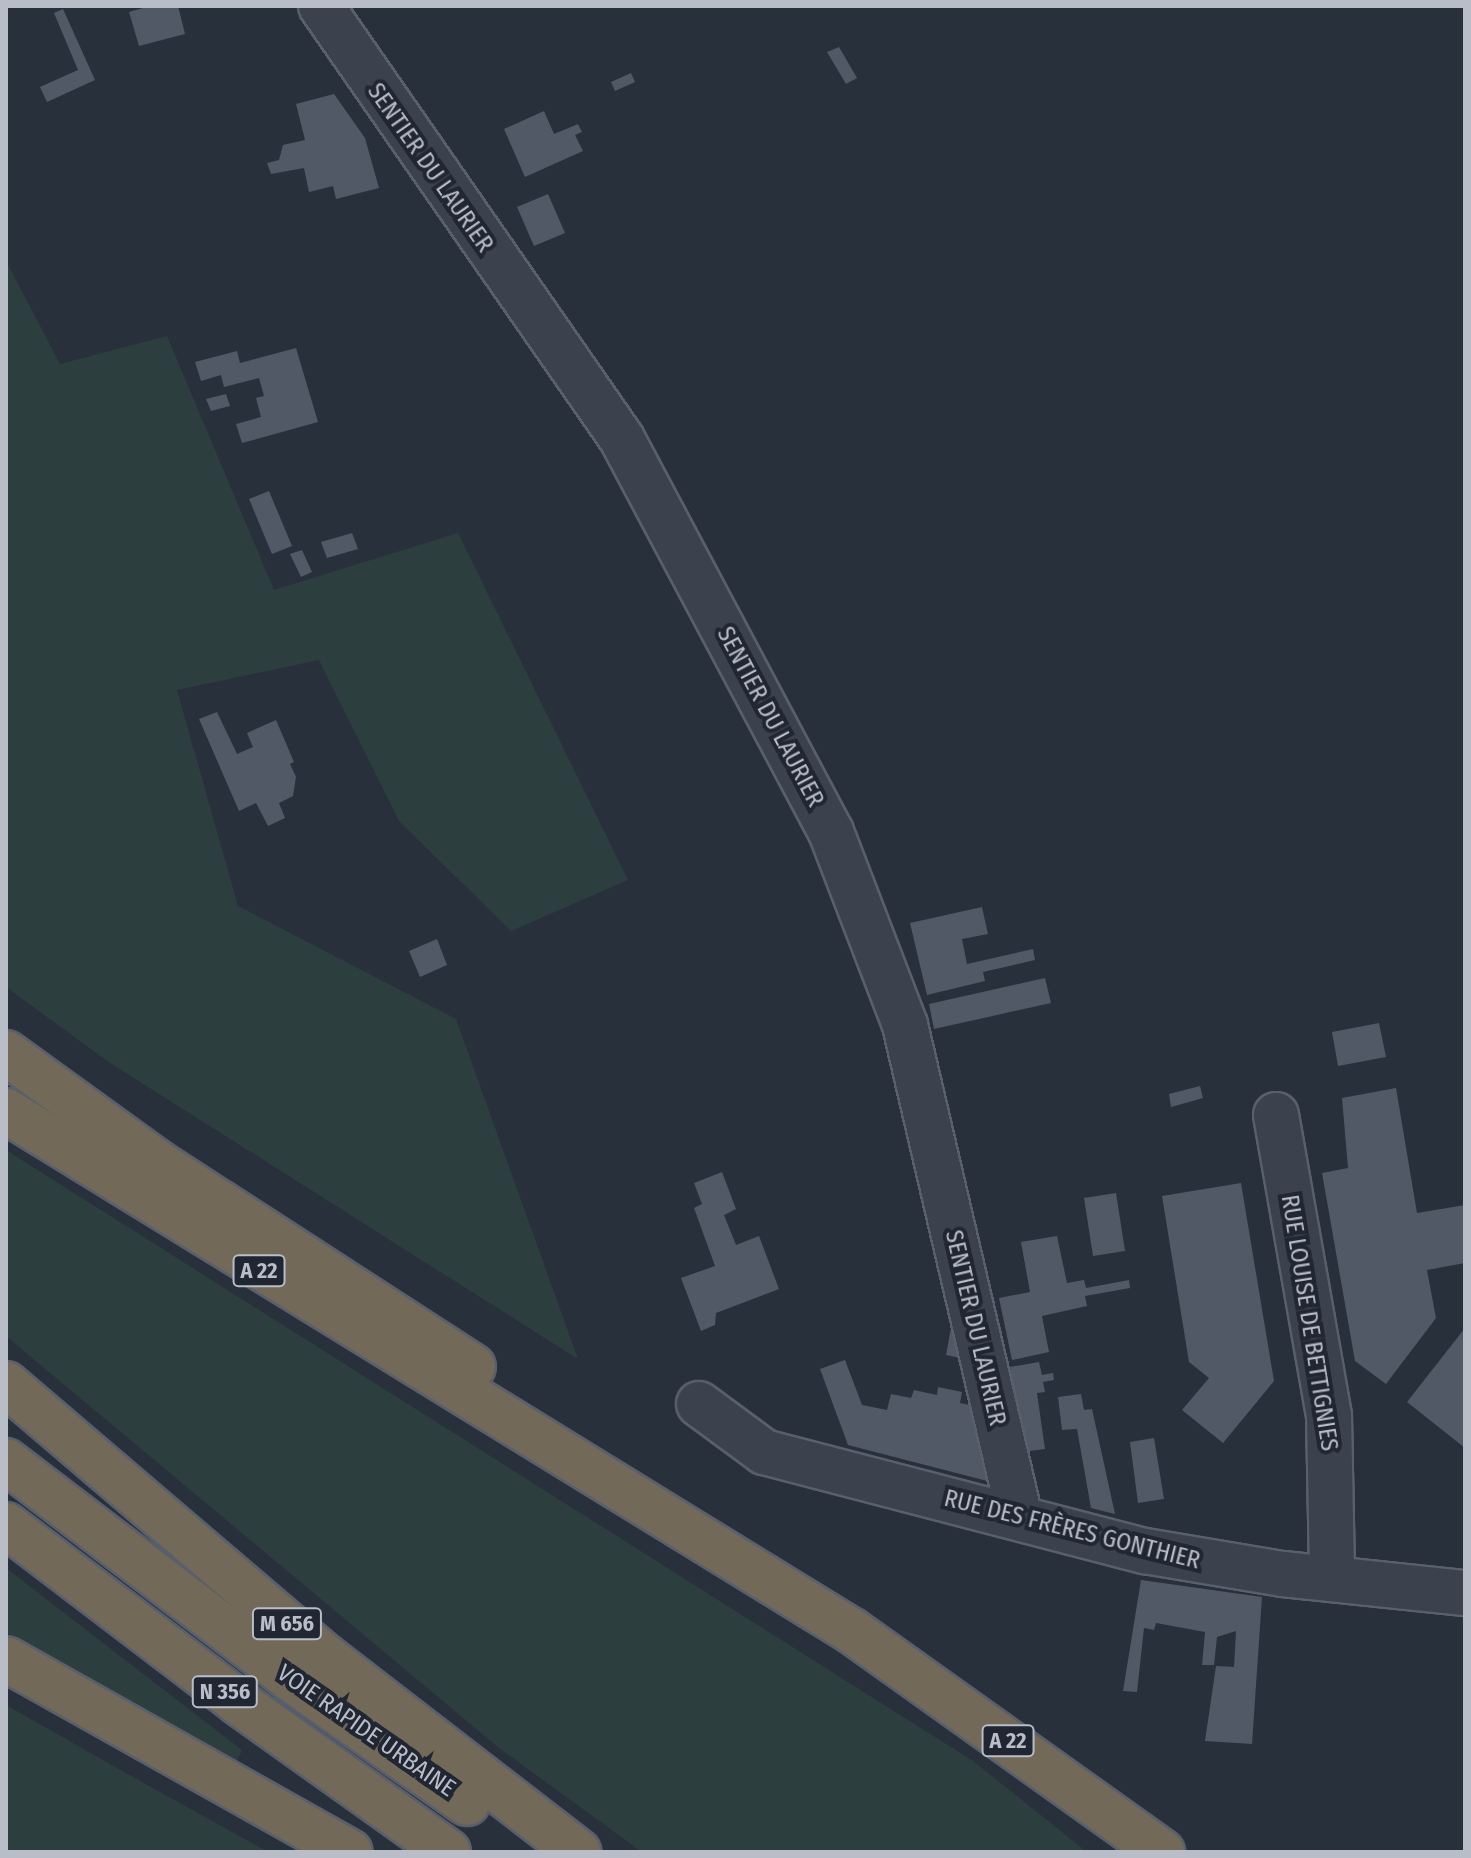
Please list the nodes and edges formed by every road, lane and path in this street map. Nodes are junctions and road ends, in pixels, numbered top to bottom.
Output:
1 (321, 6) edge
2 (6, 1053) edge
3 (6, 1111) edge
4 (1276, 1115) dead end
5 (6, 1384) edge
6 (699, 1404) dead end
7 (6, 1461) edge
8 (1020, 1518) junction
9 (6, 1525) edge
10 (1332, 1579) junction
11 (1465, 1593) edge
12 (852, 1631) junction
13 (6, 1659) edge
14 (350, 1852) edge
15 (448, 1852) edge
16 (539, 1852) edge
17 (578, 1852) edge
18 (1162, 1852) edge

1 - 8 street, SENTIER DU LAURIER
2 - 12 highway
3 - 12 highway, A 22
4 - 10 street, RUE LOUISE DE BETTIGNIES
5 - 17 highway, M 656
6 - 8 street, RUE DES FRÈRES GONTHIER
7 - 16 highway, VOIE RAPIDE URBAINE / N 356
8 - 10 street, RUE DES FRÈRES GONTHIER
9 - 15 highway, VOIE RAPIDE URBAINE / N 356
10 - 11 street, RUE DES FRÈRES GONTHIER
12 - 18 highway, A 22
13 - 14 highway

